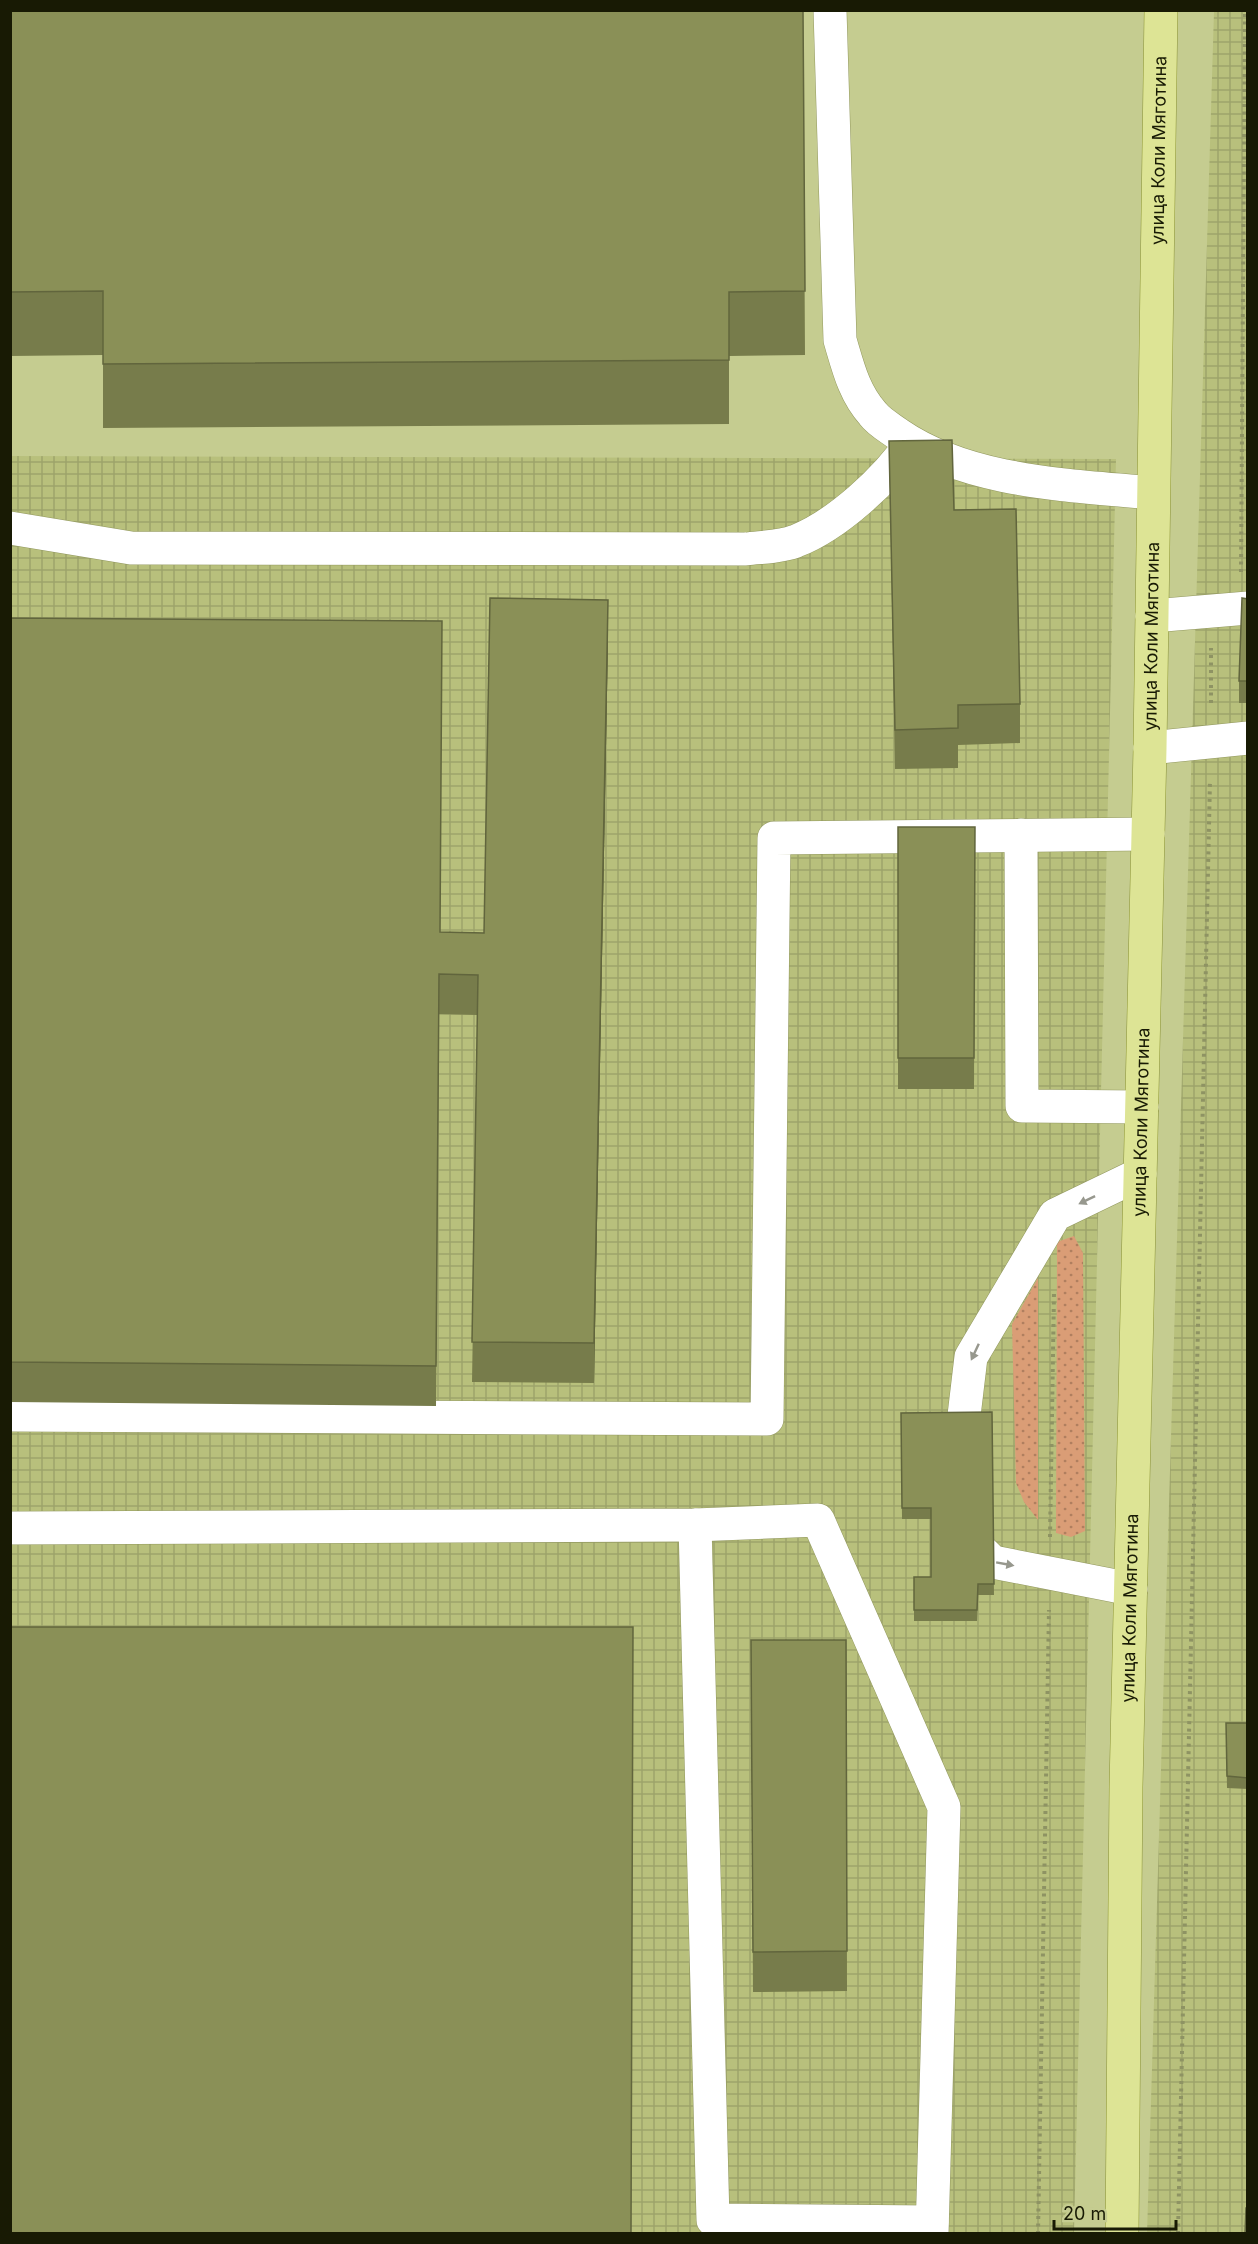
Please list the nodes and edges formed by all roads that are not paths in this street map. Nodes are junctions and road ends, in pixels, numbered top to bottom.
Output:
1 (830, 10) edge
2 (1161, 10) edge
3 (912, 443) junction
4 (1153, 493) junction
5 (10, 528) edge
6 (1233, 609) edge
7 (1152, 616) junction
8 (1248, 738) edge
9 (1150, 748) junction
10 (1148, 834) junction
11 (1021, 835) junction
12 (1142, 1107) junction
13 (1140, 1174) junction
14 (10, 1415) edge
15 (695, 1525) junction
16 (10, 1528) edge
17 (1131, 1589) junction
18 (784, 2227) edge
19 (932, 2228) edge
20 (1122, 2234) edge

1 - 3 lane
2 - 4 main road, улица Коли Мяготина
3 - 4 lane
3 - 5 lane
4 - 7 main road, улица Коли Мяготина
6 - 7 lane
7 - 9 main road, улица Коли Мяготина
8 - 9 lane
9 - 10 main road, улица Коли Мяготина
10 - 11 lane
10 - 12 main road, улица Коли Мяготина
11 - 12 lane
11 - 14 lane
12 - 13 main road, улица Коли Мяготина
13 - 17 main road, улица Коли Мяготина
13 -> 17 lane
15 - 16 lane
15 - 18 lane
15 - 19 lane
17 - 20 main road, улица Коли Мяготина
18 - 19 lane

